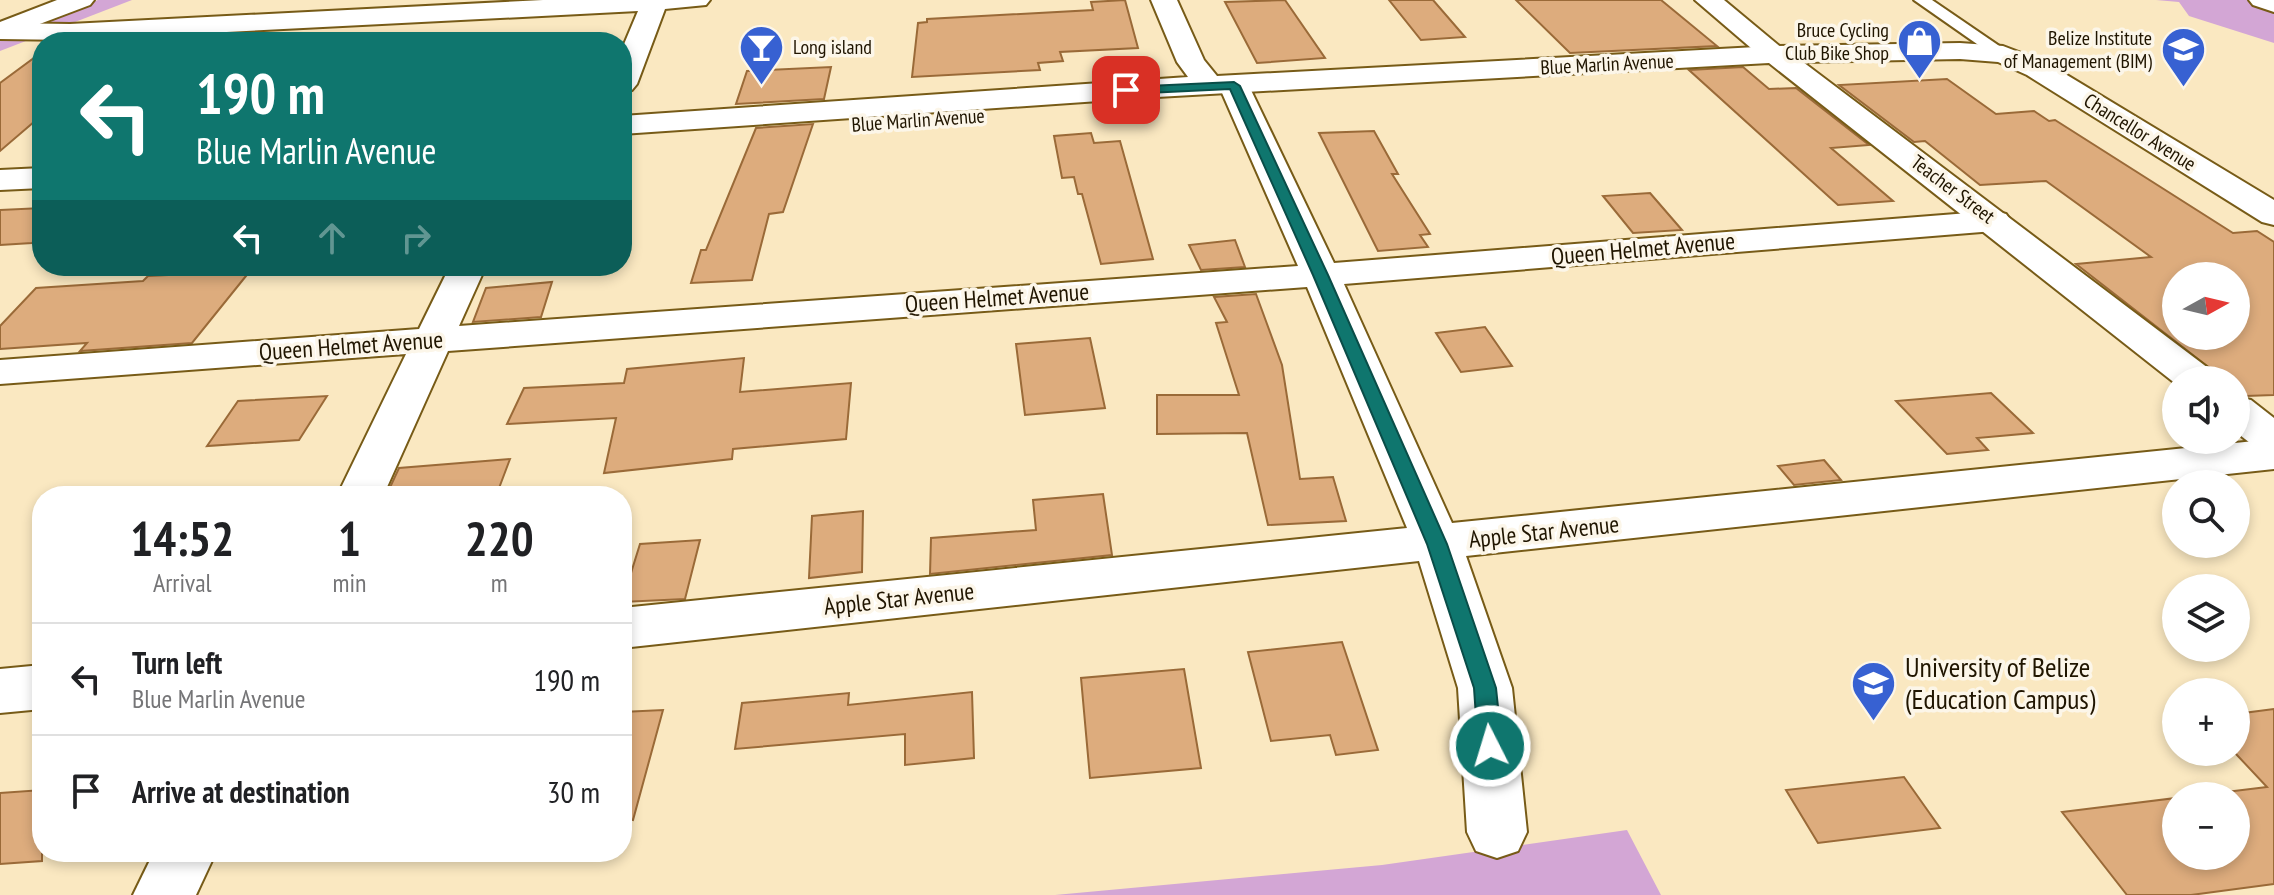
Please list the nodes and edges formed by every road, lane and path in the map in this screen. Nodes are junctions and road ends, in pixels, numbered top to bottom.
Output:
1 (81, 0) edge
2 (697, 0) edge
3 (1164, 0) edge
4 (1708, 0) edge
5 (1922, 0) edge
6 (2262, 0) edge
7 (655, 2) junction
8 (586, 3) edge
9 (2274, 4) edge
10 (0, 31) edge
11 (32, 32) edge
12 (78, 32) edge
13 (1775, 54) junction
14 (2003, 54) junction
15 (632, 59) edge
16 (1222, 78) junction
17 (632, 124) edge
18 (632, 140) edge
19 (32, 161) edge
20 (0, 163) edge
21 (32, 178) edge
22 (0, 180) edge
23 (2268, 208) edge
24 (1994, 221) junction
25 (1321, 275) junction
26 (463, 276) edge
27 (432, 340) junction
28 (2179, 366) edge
29 (0, 372) edge
30 (2250, 421) edge
31 (2274, 440) edge
32 (2274, 454) edge
33 (365, 486) edge
34 (1437, 544) junction
35 (632, 627) edge
36 (32, 688) edge
37 (0, 691) edge
38 (1497, 832) dead end
39 (181, 862) edge
40 (164, 895) edge

1 - 10 street
2 - 7 street
3 - 16 street
4 - 13 street, Teacher Street
5 - 14 lane
6 - 9 street
7 - 8 street
7 - 15 street
8 - 12 street
10 - 11 street
13 - 14 street, Blue Marlin Avenue
13 - 16 street, Blue Marlin Avenue
13 - 24 street, Teacher Street
14 - 23 street, Chancellor Avenue
16 - 17 street, Blue Marlin Avenue
16 - 18 street, Blue Marlin Avenue
16 - 25 street
19 - 20 street
21 - 22 street
24 - 25 street, Queen Helmet Avenue
24 - 28 street, Teacher Street
25 - 27 street, Queen Helmet Avenue
25 - 34 street
26 - 27 street
27 - 29 street, Queen Helmet Avenue
27 - 33 street
30 - 31 street
32 - 34 street, Apple Star Avenue
34 - 35 street, Apple Star Avenue
34 - 38 street
36 - 37 street
39 - 40 street

